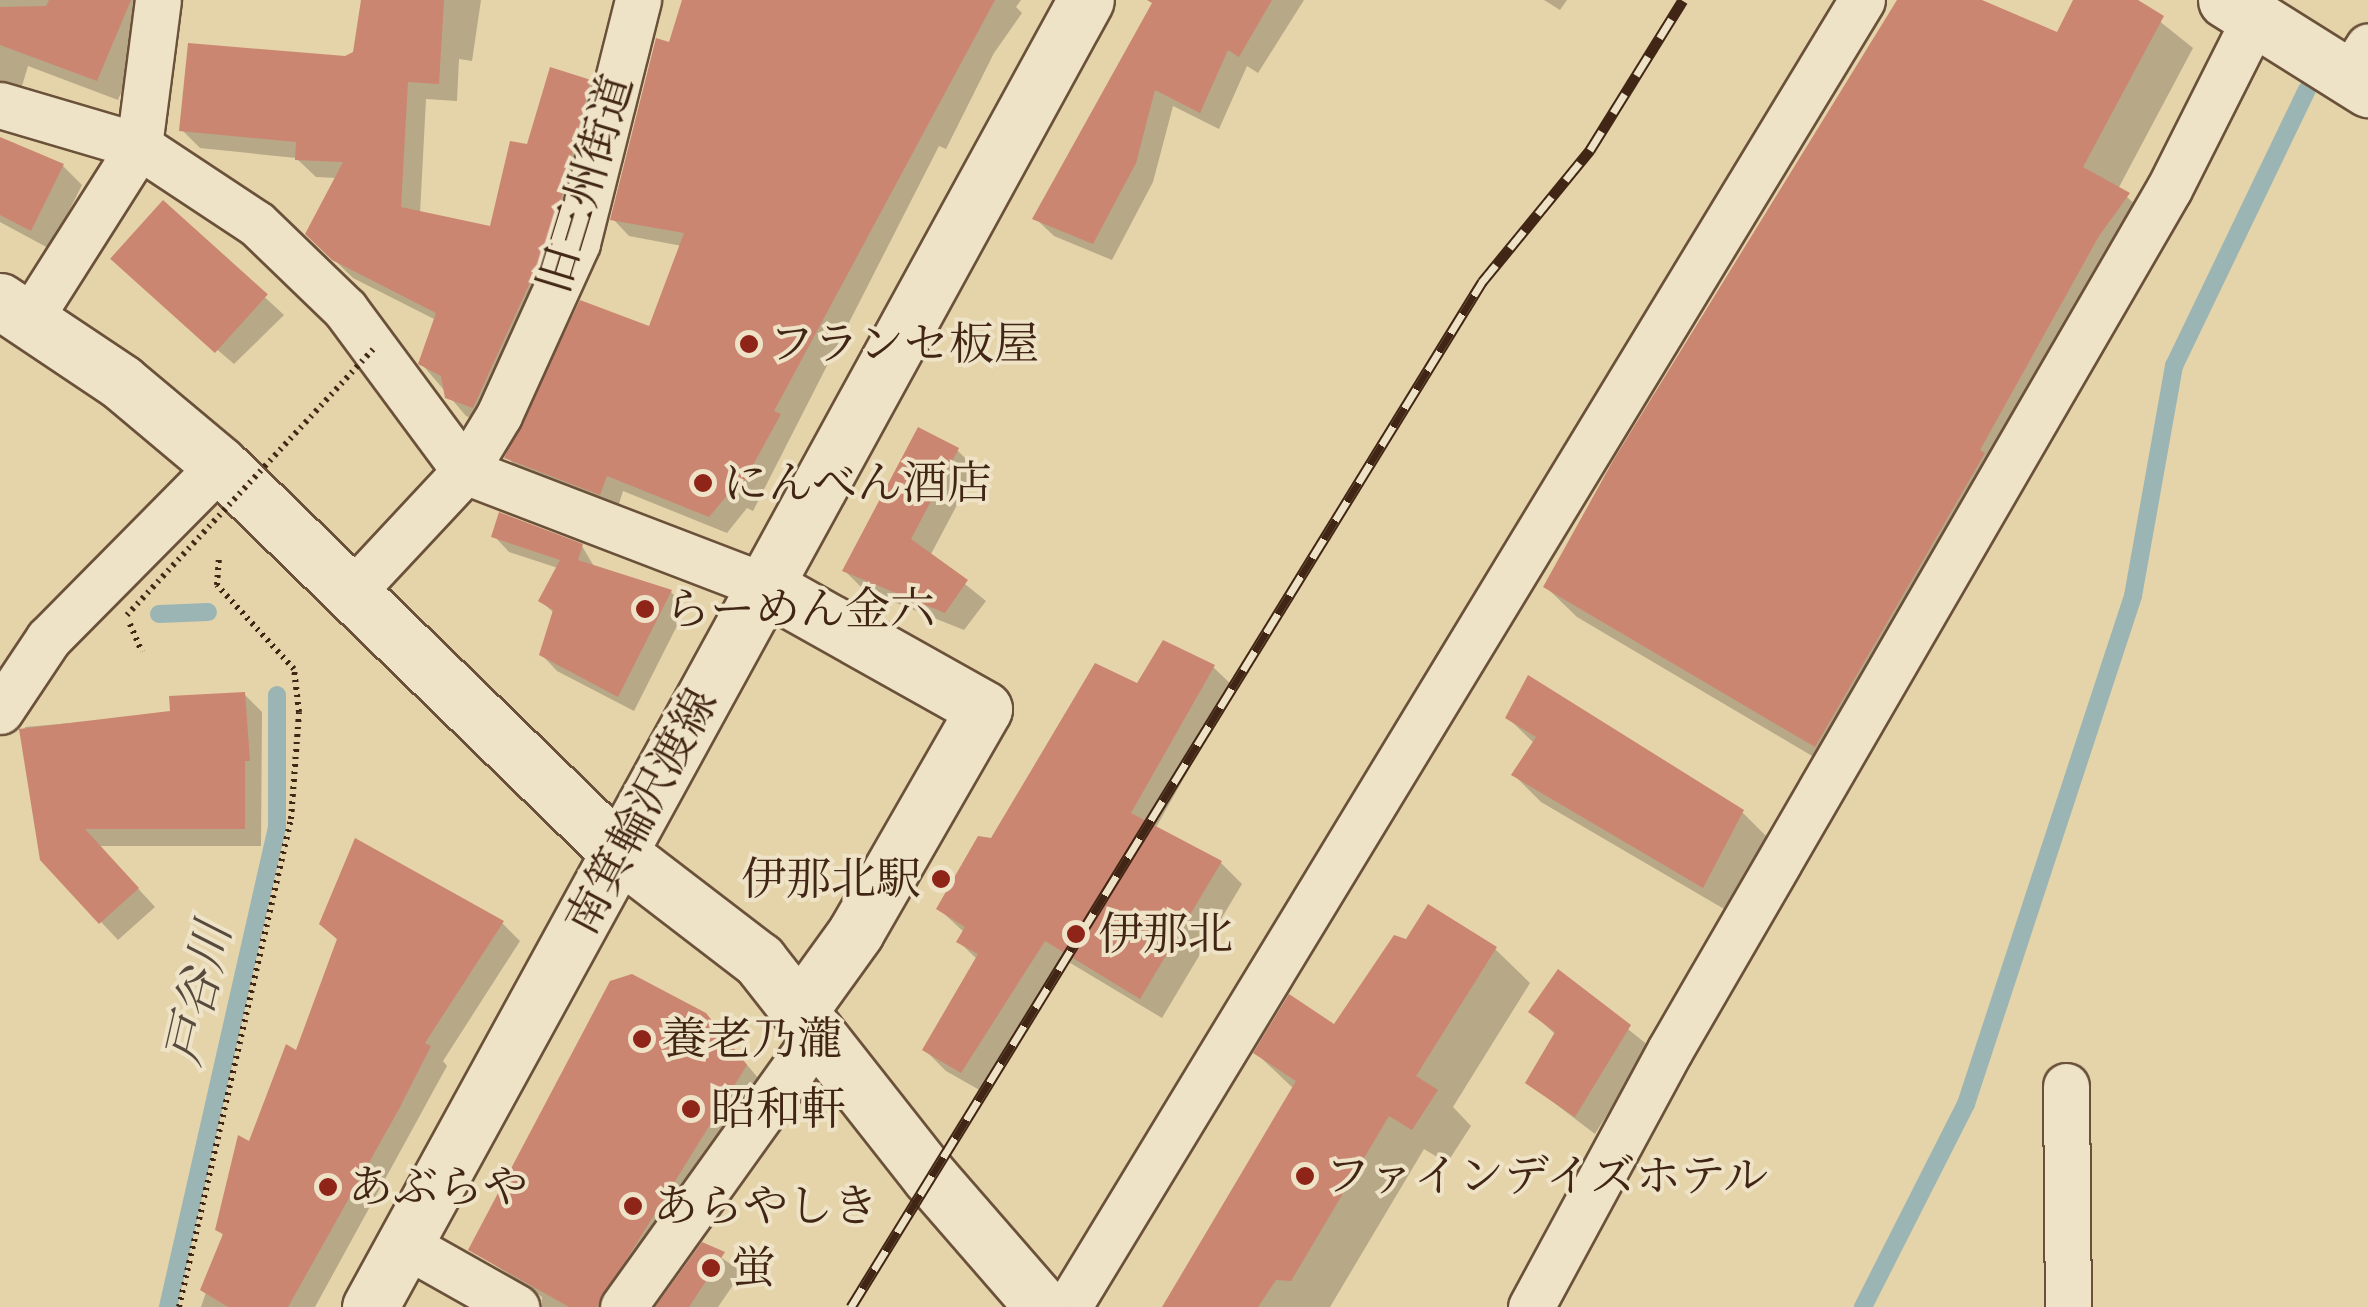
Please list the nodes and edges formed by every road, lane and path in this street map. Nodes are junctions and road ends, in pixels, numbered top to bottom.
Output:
1 (158, 0) edge
2 (638, 0) edge
3 (1086, 0) edge
4 (1862, 0) edge
5 (2240, 9) edge
6 (2362, 71) edge
7 (0, 104) edge
8 (139, 146) junction
9 (15, 309) edge
10 (376, 346) junction
11 (220, 465) junction
12 (465, 472) junction
13 (219, 556) dead end
14 (766, 586) junction
15 (353, 591) junction
16 (142, 652) dead end
17 (0, 711) edge
18 (618, 852) junction
19 (808, 1023) junction
20 (2066, 1086) dead end
21 (404, 1244) junction
22 (179, 1307) edge
23 (370, 1307) edge
24 (516, 1307) edge
25 (622, 1307) edge
26 (1043, 1307) edge
27 (1068, 1307) edge
28 (1531, 1307) edge
29 (2068, 1307) edge

1 - 8 street
2 - 12 street, 旧三州街道
3 - 14 street, 南箕輪沢渡線
4 - 27 street
5 - 6 street
5 - 28 street
7 - 8 street
8 - 9 street
8 - 10 street
9 - 11 street
10 - 12 street
10 - 16 path, bridge
11 - 15 street
11 - 17 street
12 - 14 street
12 - 15 street, 旧三州街道
13 - 22 path
14 - 18 street, 南箕輪沢渡線
14 - 19 street
15 - 18 street
18 - 19 street
18 - 21 street, 南箕輪沢渡線
19 - 25 street
19 - 26 street
20 - 29 street
21 - 23 street, 南箕輪沢渡線
21 - 24 street

